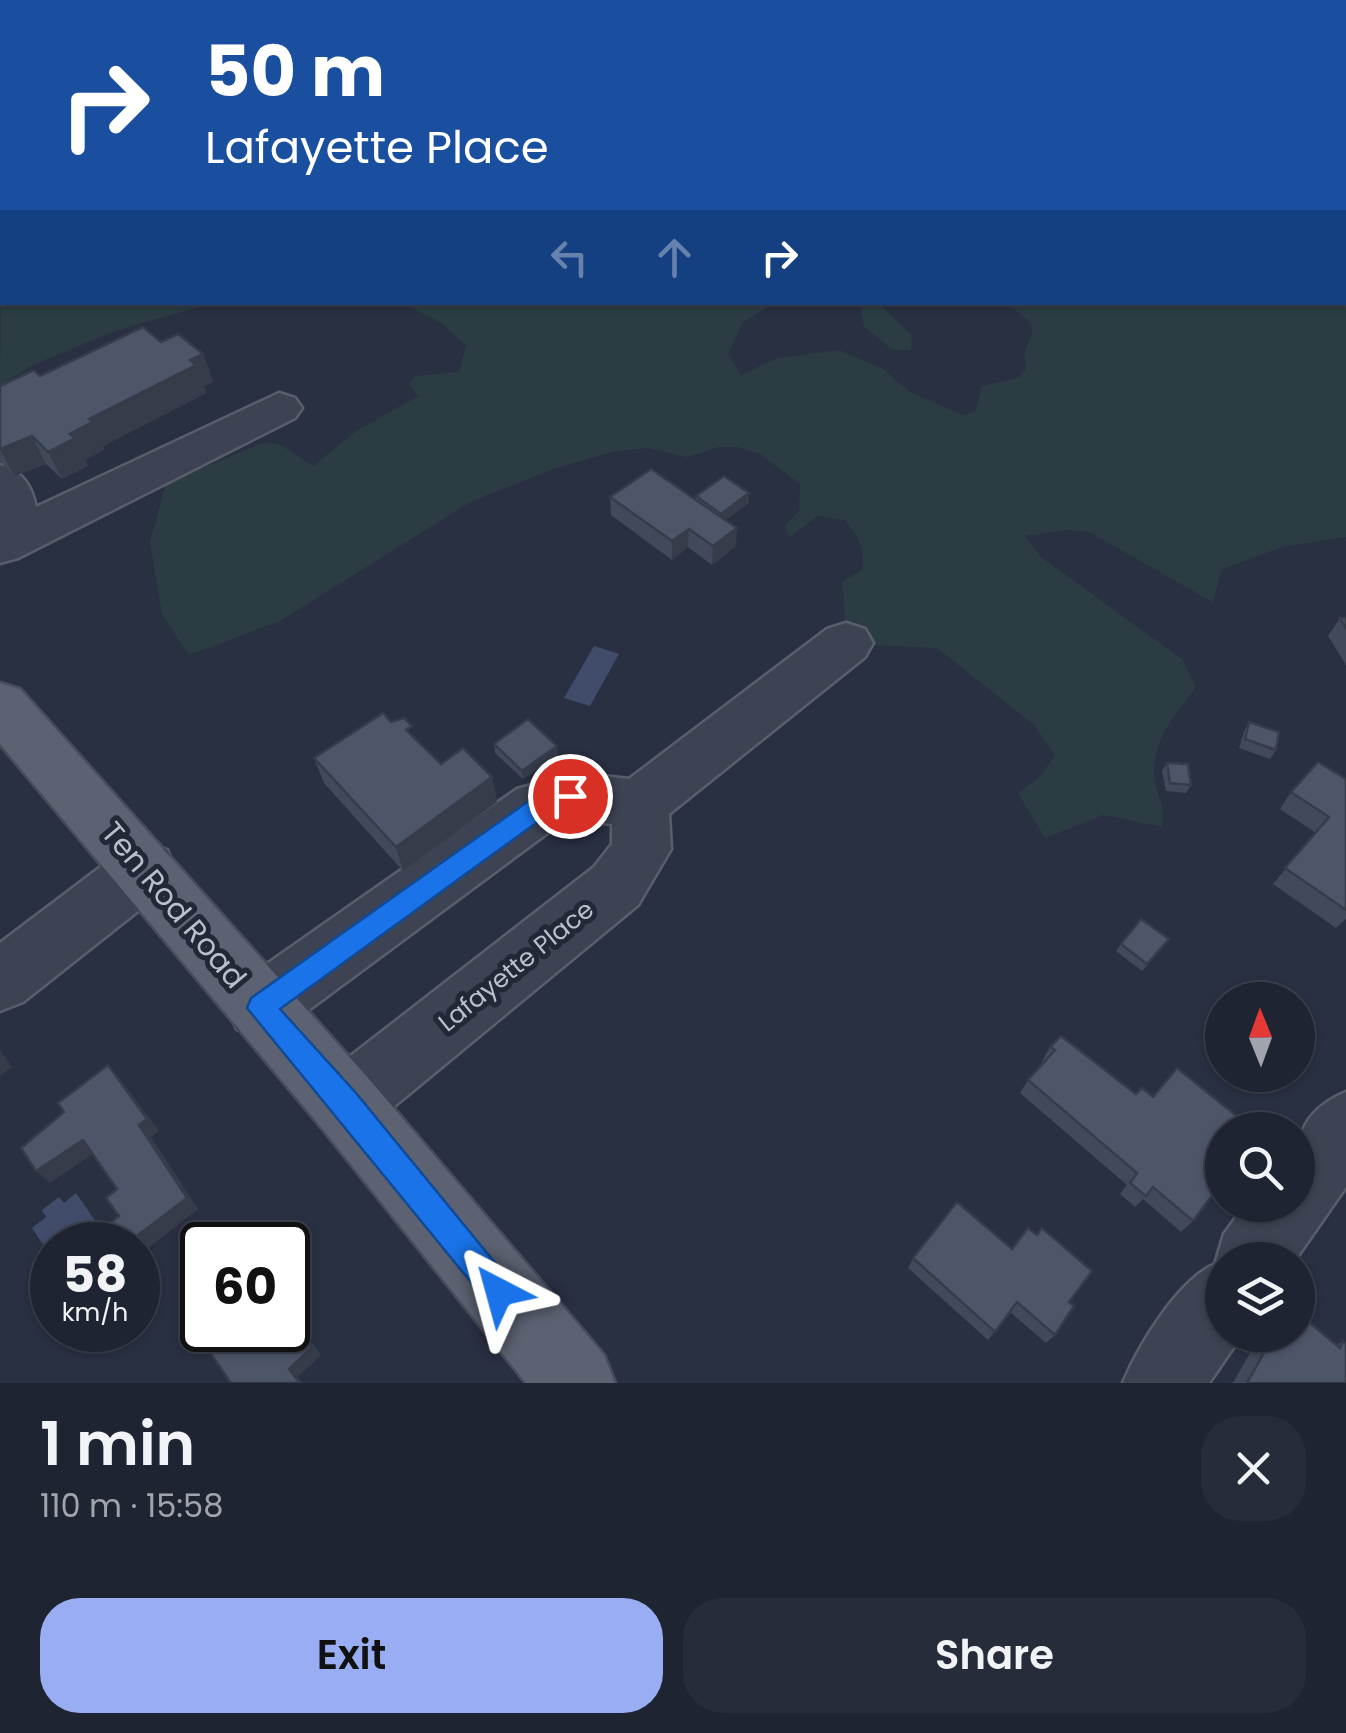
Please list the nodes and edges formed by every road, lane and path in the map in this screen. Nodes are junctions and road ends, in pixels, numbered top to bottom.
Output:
1 (279, 408) dead end
2 (0, 482) edge
3 (8, 540) edge
4 (846, 643) dead end
5 (0, 705) edge
6 (636, 806) junction
7 (146, 869) junction
8 (0, 981) edge
9 (260, 1008) junction
10 (346, 1102) junction
11 (1346, 1127) edge
12 (1315, 1170) edge
13 (1205, 1322) edge
14 (576, 1383) edge
15 (1162, 1383) edge

1 - 3 street
2 - 3 street
4 - 6 street
5 - 7 main road, Ten Rod Road
6 - 9 street
6 - 10 street, Lafayette Place
7 - 8 street
7 - 9 main road, Ten Rod Road
9 - 10 main road, Ten Rod Road
10 - 14 main road, Ten Rod Road
11 - 12 street
13 - 15 street

